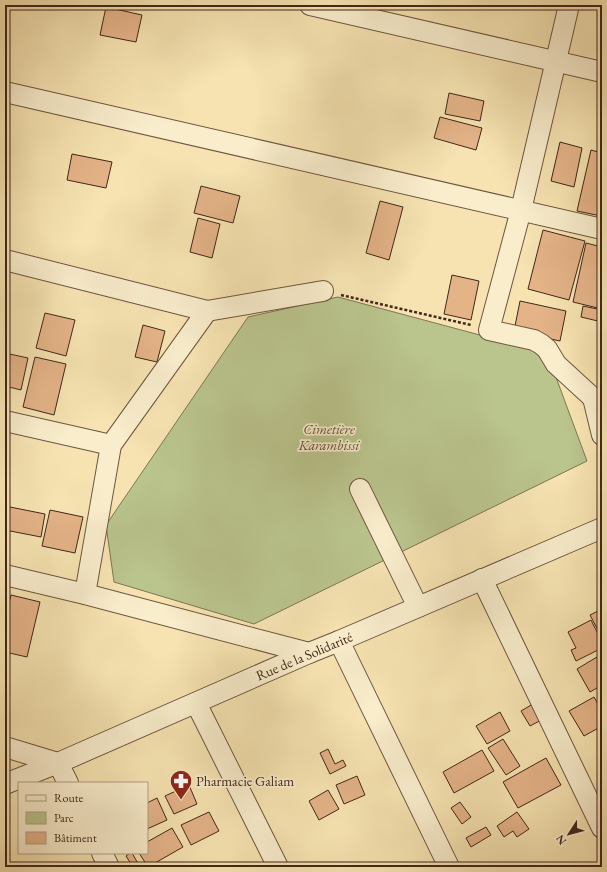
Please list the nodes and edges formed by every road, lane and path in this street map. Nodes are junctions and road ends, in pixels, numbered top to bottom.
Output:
1 (310, 5) edge
2 (569, 5) edge
3 (556, 62) junction
4 (602, 72) edge
5 (5, 92) edge
6 (521, 210) junction
7 (602, 229) edge
8 (5, 260) edge
9 (323, 291) joint
10 (207, 311) junction
11 (489, 330) junction
12 (598, 399) edge
13 (5, 421) edge
14 (602, 435) edge
15 (111, 445) junction
16 (360, 489) dead end
17 (602, 528) edge
18 (5, 575) edge
19 (482, 579) junction
20 (85, 594) junction
21 (418, 607) junction
22 (339, 641) junction
23 (309, 653) junction
24 (196, 703) junction
25 (5, 747) edge
26 (58, 763) junction
27 (68, 782) edge
28 (5, 784) edge
29 (602, 828) edge
30 (102, 854) edge
31 (109, 867) edge
32 (278, 867) edge
33 (449, 867) edge

1 - 3 street
2 - 3 street
3 - 4 street
3 - 6 street
5 - 6 street
6 - 7 street
6 - 11 street
8 - 10 street
9 - 10 street
9 - 11 path
10 - 15 street
11 - 12 street
12 - 14 street
13 - 15 street
15 - 20 street
16 - 21 street
17 - 19 street, Rue de la Solidarité
18 - 20 street
19 - 21 street, Rue de la Solidarité
19 - 29 street
20 - 23 street
21 - 22 street, Rue de la Solidarité
22 - 23 street, Rue de la Solidarité
22 - 33 street
23 - 24 street, Rue de la Solidarité
24 - 26 street, Rue de la Solidarité
24 - 32 street
25 - 26 street
26 - 27 street
26 - 28 street, Rue de la Solidarité
30 - 31 street

